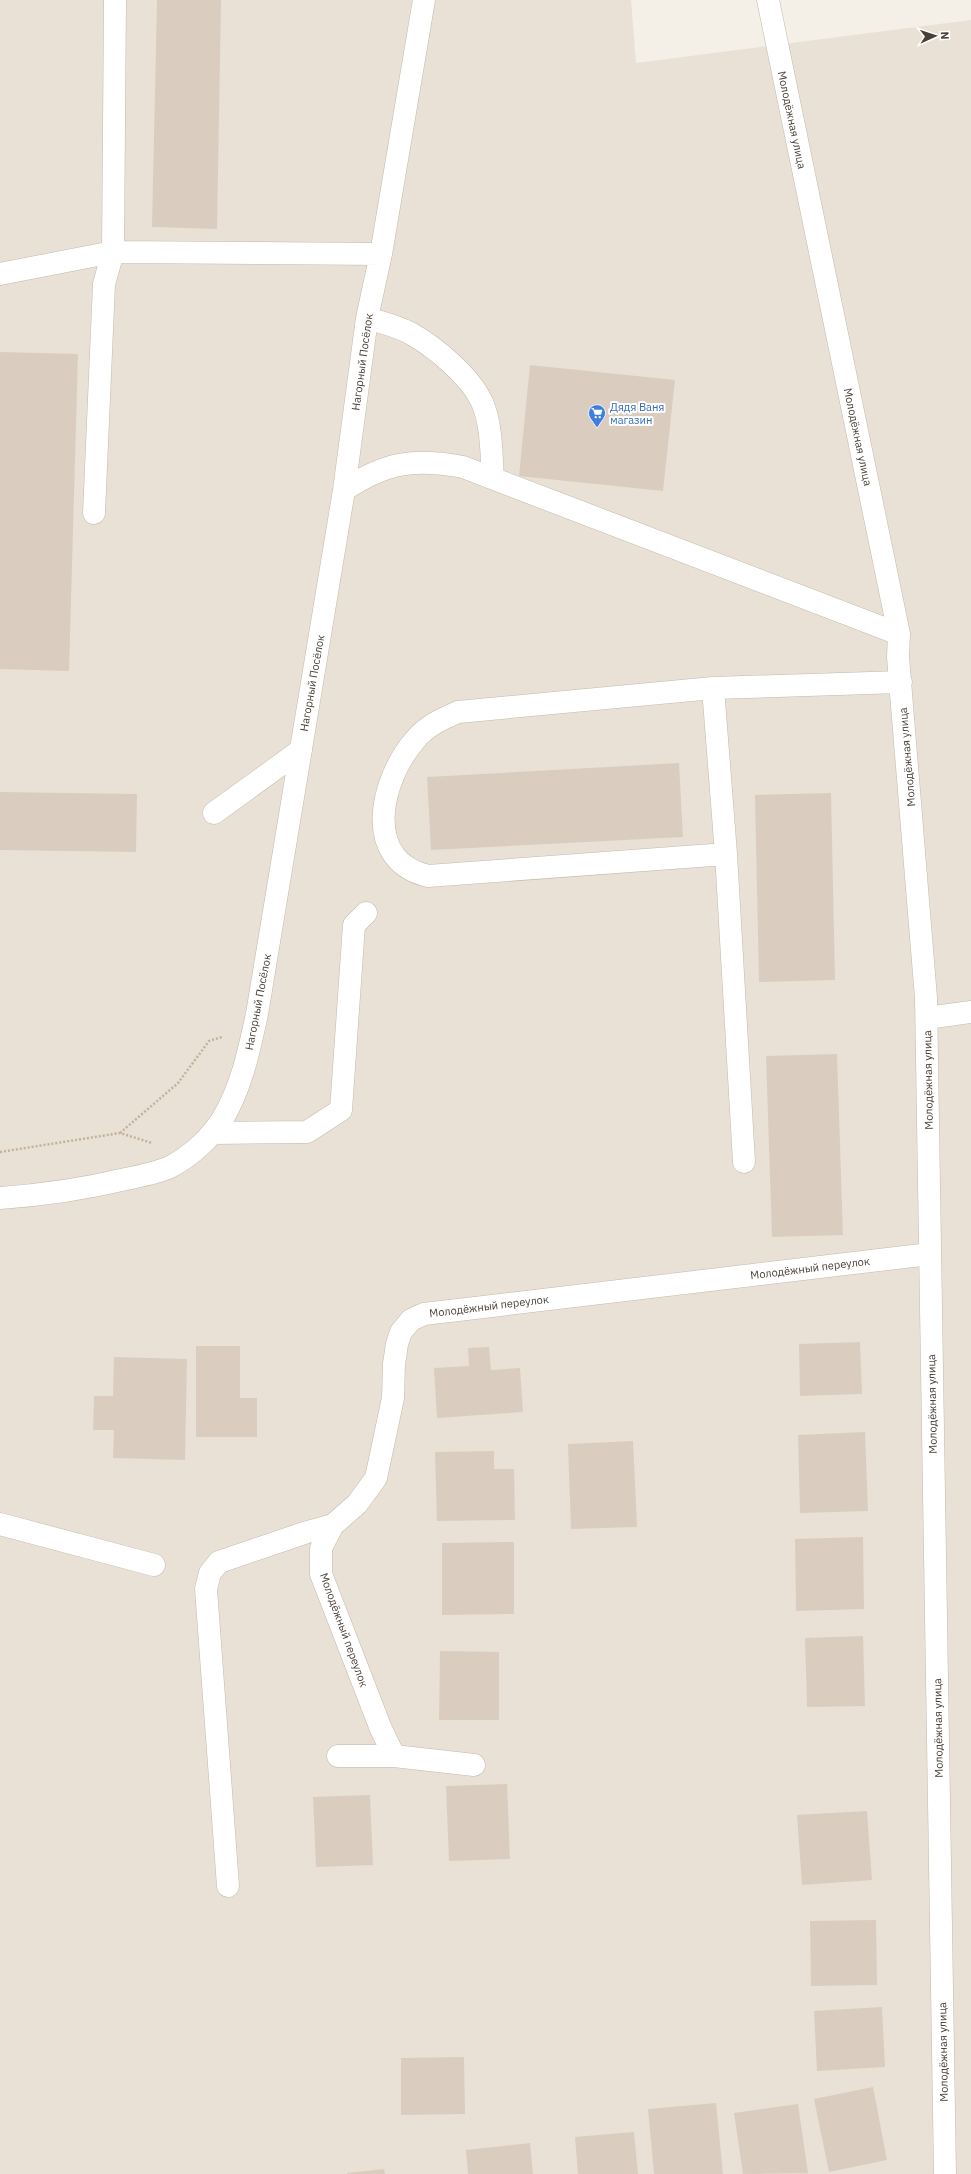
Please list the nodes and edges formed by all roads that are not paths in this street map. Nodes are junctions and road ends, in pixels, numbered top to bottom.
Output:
1 (115, 0) edge
2 (424, 0) edge
3 (768, 0) edge
4 (113, 252) junction
5 (381, 254) junction
6 (0, 274) edge
7 (367, 318) junction
8 (493, 477) junction
9 (344, 490) junction
10 (94, 513) dead end
11 (899, 634) junction
12 (901, 682) junction
13 (713, 688) junction
14 (301, 750) junction
15 (214, 813) dead end
16 (726, 854) junction
17 (366, 913) dead end
18 (971, 1012) edge
19 (927, 1018) junction
20 (212, 1134) junction
21 (744, 1162) dead end
22 (0, 1198) edge
23 (930, 1254) junction
24 (0, 1524) edge
25 (333, 1525) junction
26 (154, 1565) dead end
27 (338, 1756) dead end
28 (394, 1756) junction
29 (474, 1765) dead end
30 (228, 1886) dead end
31 (945, 2174) edge

1 - 4 street
2 - 5 street, Нагорный Посёлок
3 - 11 street, Молодёжная улица
4 - 5 street
4 - 6 street
4 - 10 street
5 - 7 street, Нагорный Посёлок
7 - 8 street
7 - 9 street, Нагорный Посёлок
8 - 9 street
8 - 11 street
9 - 14 street, Нагорный Посёлок
11 - 12 street, Молодёжная улица
12 - 13 street
12 - 19 street, Молодёжная улица
13 - 16 street
13 - 16 street
14 - 15 street
14 - 20 street, Нагорный Посёлок
16 - 21 street
17 - 20 street
18 - 19 street
19 - 23 street, Молодёжная улица
20 - 22 street, Нагорный Посёлок
23 - 25 street, Молодёжный переулок
23 - 31 street, Молодёжная улица
24 - 26 street
25 - 28 street, Молодёжный переулок
25 - 30 street
27 - 28 street
28 - 29 street

